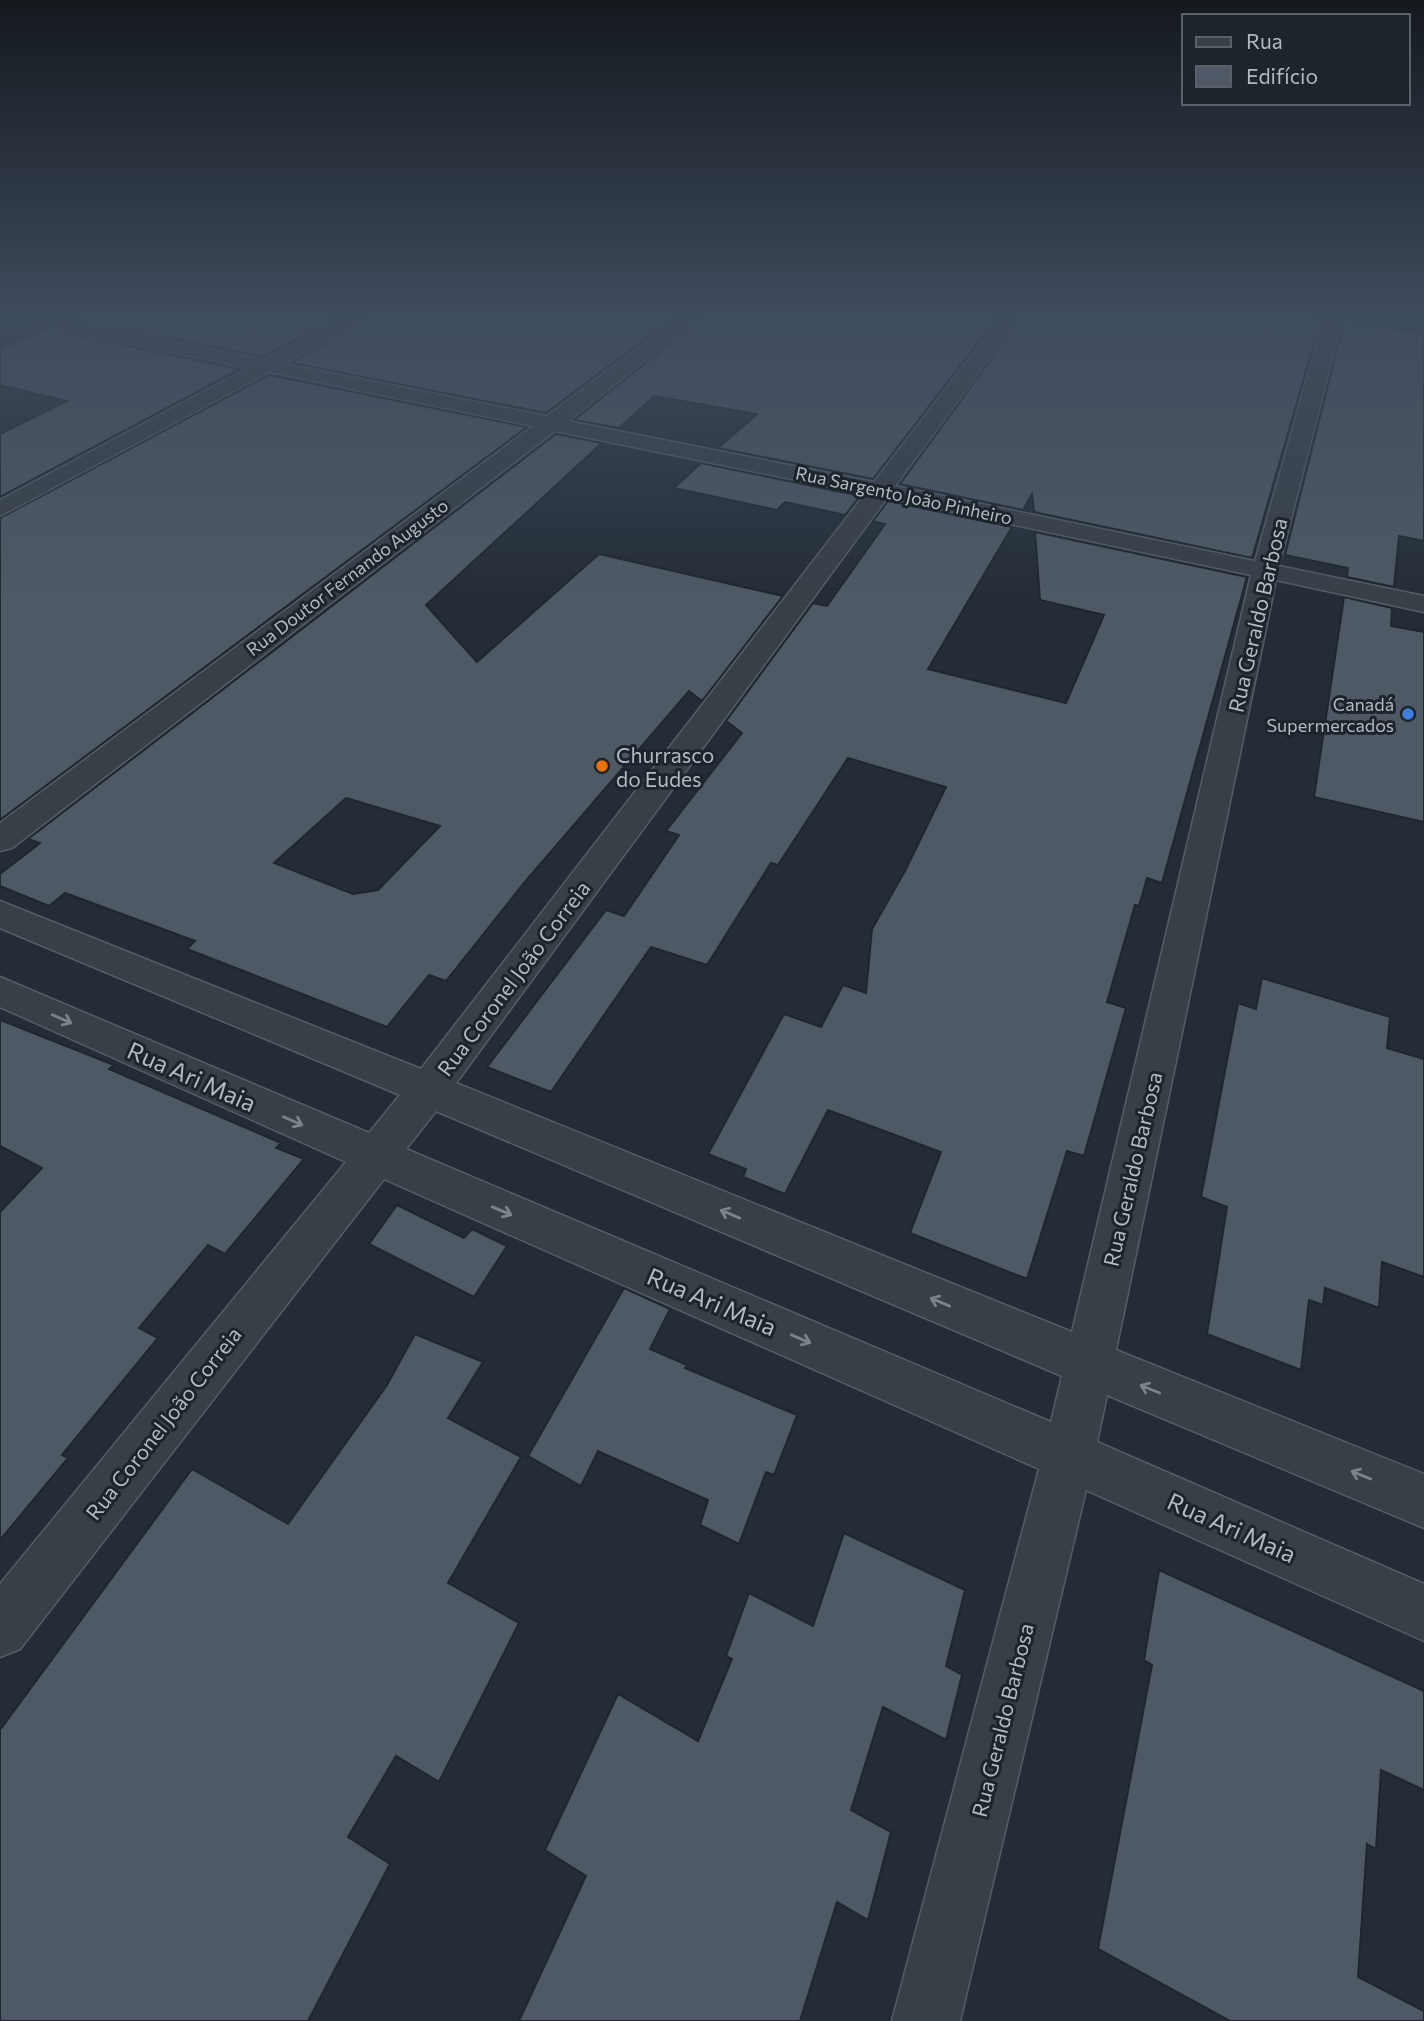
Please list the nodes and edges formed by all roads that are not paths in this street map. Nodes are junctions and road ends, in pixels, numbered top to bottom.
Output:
1 (184, 409) edge
2 (472, 409) edge
3 (569, 409) edge
4 (941, 409) edge
5 (1308, 409) edge
6 (548, 425) junction
7 (881, 490) junction
8 (0, 509) edge
9 (1265, 570) junction
10 (1424, 604) edge
11 (0, 840) edge
12 (0, 914) edge
13 (0, 991) edge
14 (430, 1088) junction
15 (374, 1157) junction
16 (1089, 1364) junction
17 (1069, 1454) junction
18 (1424, 1501) edge
19 (1424, 1613) edge
20 (0, 1629) edge
21 (926, 2021) edge

1 - 8 street
2 - 6 street, Rua Sargento João Pinheiro
3 - 6 street, Rua Doutor Fernando Augusto
4 - 7 street, Rua Coronel João Correia
5 - 9 street, Rua Geraldo Barbosa
6 - 7 street, Rua Sargento João Pinheiro
6 - 11 street, Rua Doutor Fernando Augusto
7 - 9 street, Rua Sargento João Pinheiro
7 - 14 street, Rua Coronel João Correia
9 - 10 street, Rua Sargento João Pinheiro
9 - 16 street, Rua Geraldo Barbosa
12 - 14 street
13 -> 15 street, Rua Ari Maia
14 - 15 street, Rua Coronel João Correia
16 -> 14 street
15 -> 17 street, Rua Ari Maia
15 - 20 street, Rua Coronel João Correia
16 - 17 street, Rua Geraldo Barbosa
18 -> 16 street
17 - 19 street, Rua Ari Maia
17 - 21 street, Rua Geraldo Barbosa

